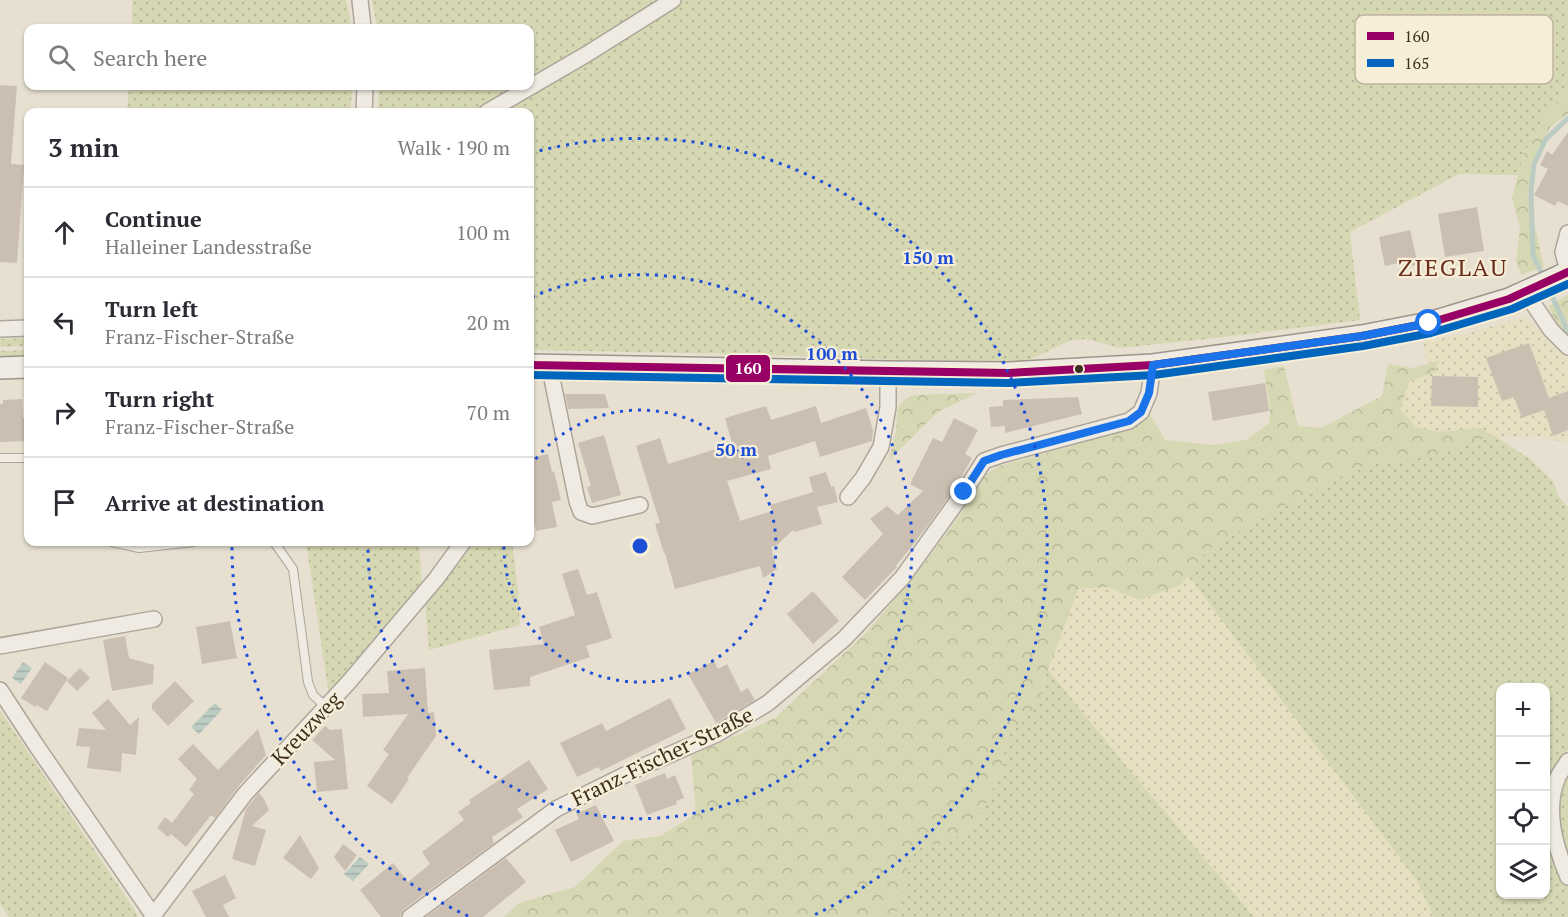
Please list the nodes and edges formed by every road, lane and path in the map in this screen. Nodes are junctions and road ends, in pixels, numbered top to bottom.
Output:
1 (360, 0) edge
2 (673, 0) edge
3 (363, 24) edge
4 (534, 85) edge
5 (365, 90) edge
6 (525, 90) edge
7 (364, 108) edge
8 (494, 108) edge
9 (1568, 233) edge
10 (1565, 274) edge
11 (1529, 291) junction
12 (24, 328) edge
13 (0, 329) edge
14 (1568, 347) edge
15 (539, 364) edge
16 (1153, 365) junction
17 (24, 367) edge
18 (0, 368) edge
19 (888, 372) junction
20 (0, 458) edge
21 (24, 458) edge
22 (848, 497) dead end
23 (640, 505) dead end
24 (130, 546) edge
25 (157, 546) edge
26 (277, 546) edge
27 (460, 546) edge
28 (154, 619) dead end
29 (0, 646) edge
30 (0, 690) edge
31 (326, 707) junction
32 (1568, 761) edge
33 (1568, 877) edge
34 (153, 916) edge
35 (410, 917) edge

1 - 3 street
2 - 4 street
5 - 7 street
6 - 8 street
9 - 10 street
10 - 11 main road
11 - 14 street
11 - 16 main road
12 - 13 street
15 - 19 main road
15 - 23 street
16 - 19 main road
16 - 35 street, Franz-Fischer-Straße
17 - 18 main road
19 - 22 street
20 - 21 lane
24 - 25 lane
26 - 31 lane
27 - 31 street, Kreuzweg
28 - 29 street
30 - 34 street
31 - 34 street, Kreuzweg
32 - 33 street

